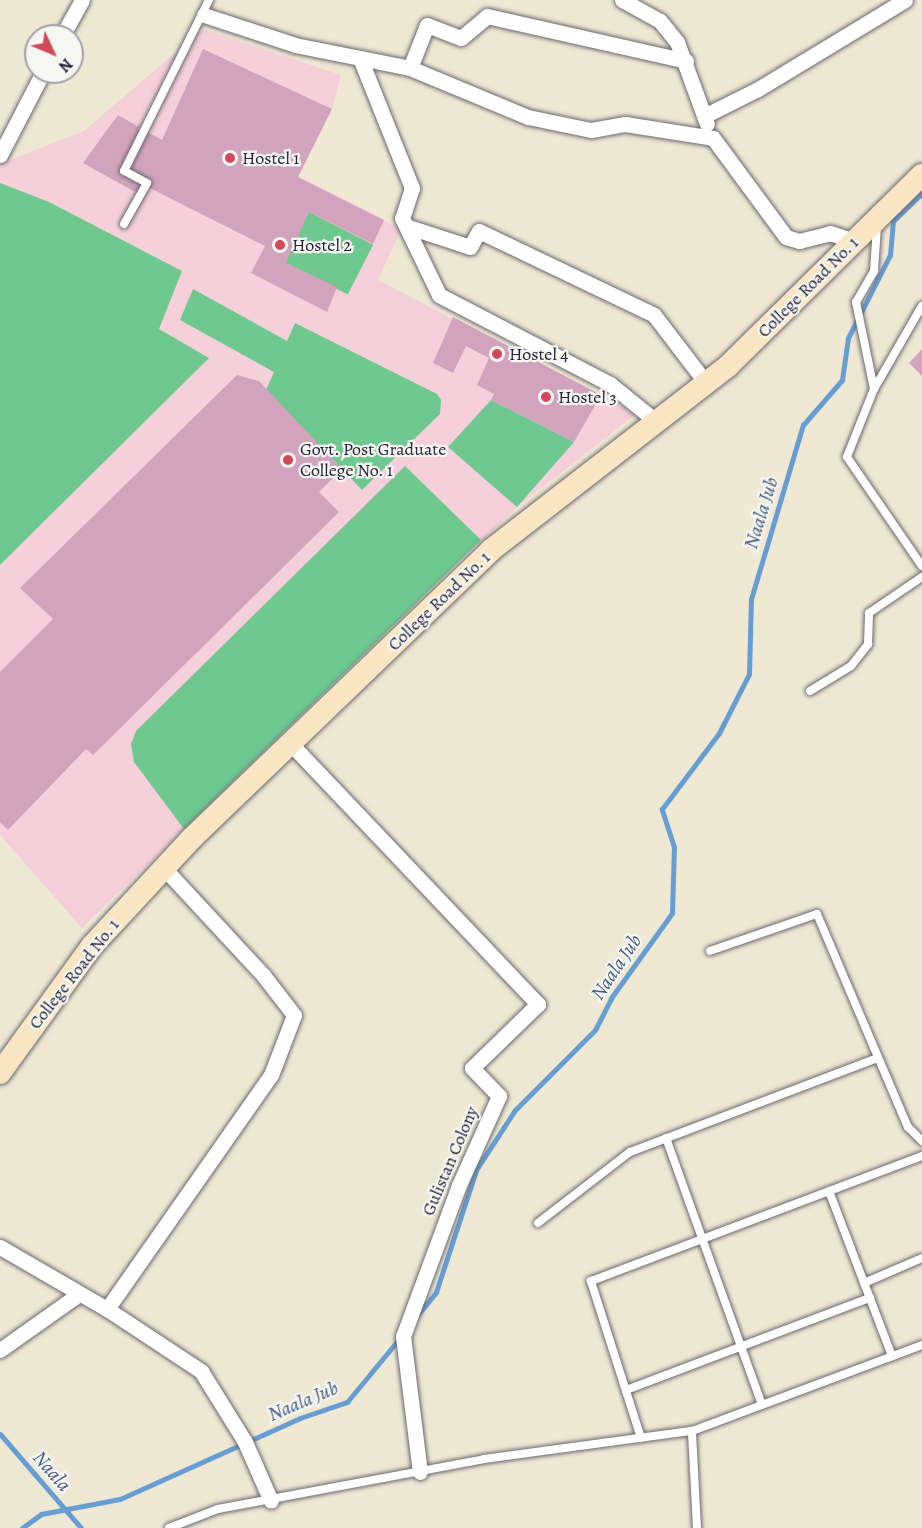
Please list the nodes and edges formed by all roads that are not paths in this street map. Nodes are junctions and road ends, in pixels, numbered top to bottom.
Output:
1 (82, 0) edge
2 (209, 0) edge
3 (622, 0) edge
4 (653, 0) edge
5 (904, 0) edge
6 (638, 8) junction
7 (204, 15) junction
8 (69, 24) edge
9 (360, 58) junction
10 (687, 61) junction
11 (410, 68) junction
12 (37, 84) edge
13 (704, 116) junction
14 (713, 138) junction
15 (0, 155) edge
16 (922, 175) edge
17 (877, 218) junction
18 (124, 224) dead end
19 (406, 226) junction
20 (855, 241) junction
21 (922, 306) edge
22 (706, 383) junction
23 (874, 389) junction
24 (657, 422) junction
25 (922, 566) edge
26 (922, 577) edge
27 (810, 691) dead end
28 (291, 744) junction
29 (164, 868) junction
30 (710, 951) dead end
31 (878, 1058) junction
32 (0, 1073) edge
33 (666, 1138) junction
34 (922, 1141) edge
35 (922, 1156) edge
36 (829, 1191) junction
37 (538, 1223) dead end
38 (704, 1238) junction
39 (0, 1247) edge
40 (922, 1258) edge
41 (864, 1283) junction
42 (79, 1294) junction
43 (870, 1298) junction
44 (107, 1309) junction
45 (922, 1345) edge
46 (742, 1346) junction
47 (0, 1350) edge
48 (892, 1356) junction
49 (626, 1390) junction
50 (762, 1404) junction
51 (692, 1431) junction
52 (641, 1438) junction
53 (420, 1472) junction
54 (271, 1501) junction
55 (169, 1528) edge
56 (697, 1528) edge

1 - 8 street
2 - 7 lane
3 - 6 street
4 - 6 street
5 - 13 street
6 - 10 street
7 - 9 street
7 - 18 lane
9 - 11 street
9 - 19 street
10 - 11 street
10 - 13 street
11 - 14 street
12 - 15 street
13 - 14 street
14 - 20 street
16 - 17 main road, College Road No. 1
17 - 20 main road, College Road No. 1
17 - 23 lane
19 - 22 street
19 - 24 street
20 - 22 main road, College Road No. 1
21 - 23 lane
22 - 24 main road, College Road No. 1
23 - 25 lane
24 - 28 main road, College Road No. 1
26 - 27 lane
28 - 29 main road, College Road No. 1
28 - 53 street, Gulistan Colony
29 - 32 main road, College Road No. 1
29 - 44 street
30 - 31 lane
31 - 33 lane
31 - 34 lane
33 - 37 lane
33 - 38 lane
35 - 36 lane
36 - 38 lane
36 - 41 lane
38 - 46 lane
38 - 49 lane
39 - 42 street
40 - 41 lane
41 - 43 lane
42 - 44 street
42 - 47 street
43 - 46 lane
43 - 48 lane
44 - 54 street
45 - 48 lane
46 - 49 lane
46 - 50 lane
48 - 50 lane
49 - 52 lane
50 - 51 lane
51 - 52 lane
51 - 56 lane
52 - 53 lane
53 - 54 lane
54 - 55 lane

